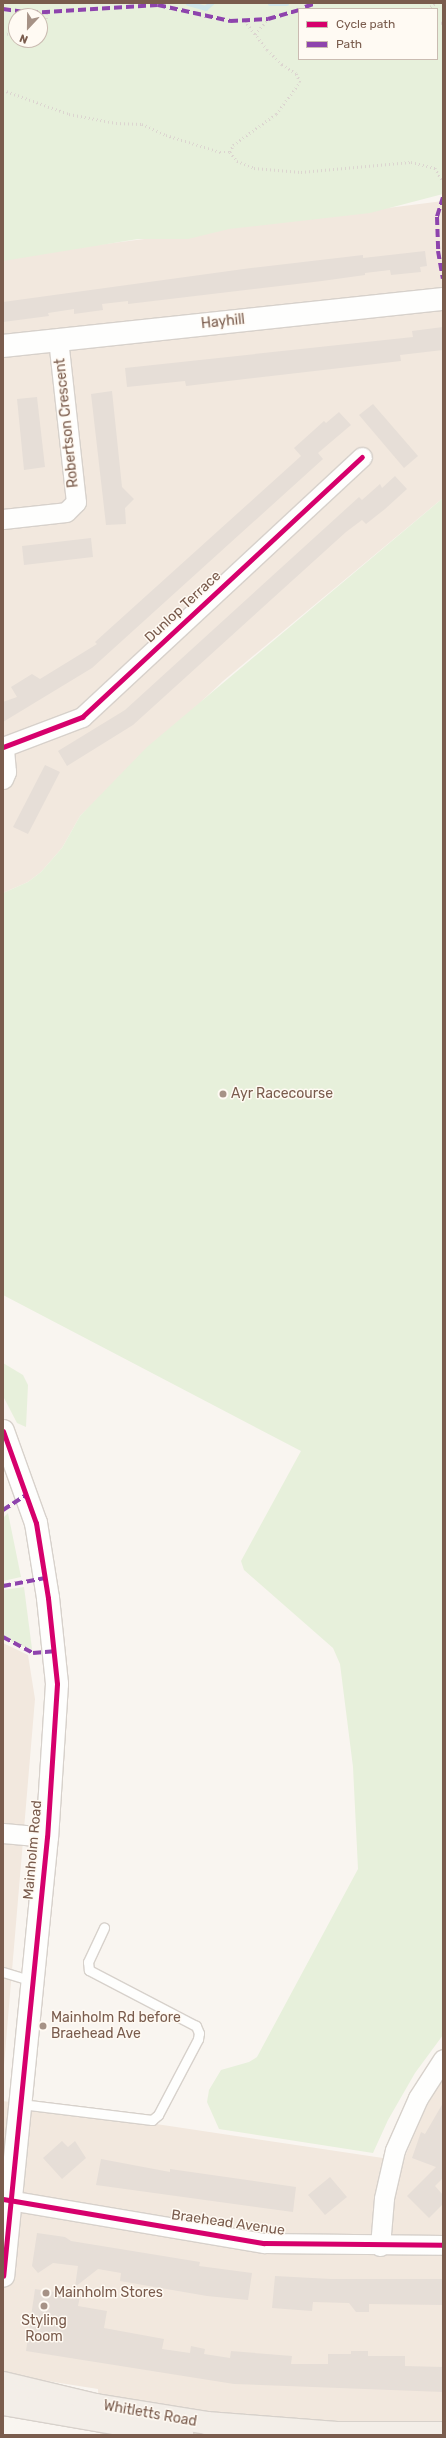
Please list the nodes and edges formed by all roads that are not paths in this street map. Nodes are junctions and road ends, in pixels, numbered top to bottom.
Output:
1 (443, 298) edge
2 (58, 339) junction
3 (3, 346) edge
4 (362, 457) dead end
5 (3, 519) edge
6 (4, 747) edge
7 (3, 779) edge
8 (3, 1431) edge
9 (3, 1833) edge
10 (47, 1837) junction
11 (104, 1928) dead end
12 (3, 1972) edge
13 (33, 1981) junction
14 (443, 2059) edge
15 (21, 2104) junction
16 (7, 2199) edge
17 (443, 2245) edge
18 (380, 2246) junction
19 (3, 2276) edge
20 (3, 2383) edge
21 (3, 2404) edge
22 (443, 2433) edge
23 (182, 2435) edge

1 - 2 street, Hayhill
2 - 3 street, Hayhill
2 - 5 street, Robertson Crescent
4 - 6 street, Dunlop Terrace
6 - 7 street, Dunlop Terrace
8 - 10 street, Mainholm Road
9 - 10 street
10 - 13 street, Mainholm Road
11 - 15 lane
12 - 13 lane
13 - 15 street, Mainholm Road
14 - 18 street
15 - 16 street, Mainholm Road
16 - 18 street, Braehead Avenue
16 - 19 street, Mainholm Road
17 - 18 street, Braehead Avenue
20 - 22 main road, Whitletts Road
21 - 23 main road, Whitletts Road

